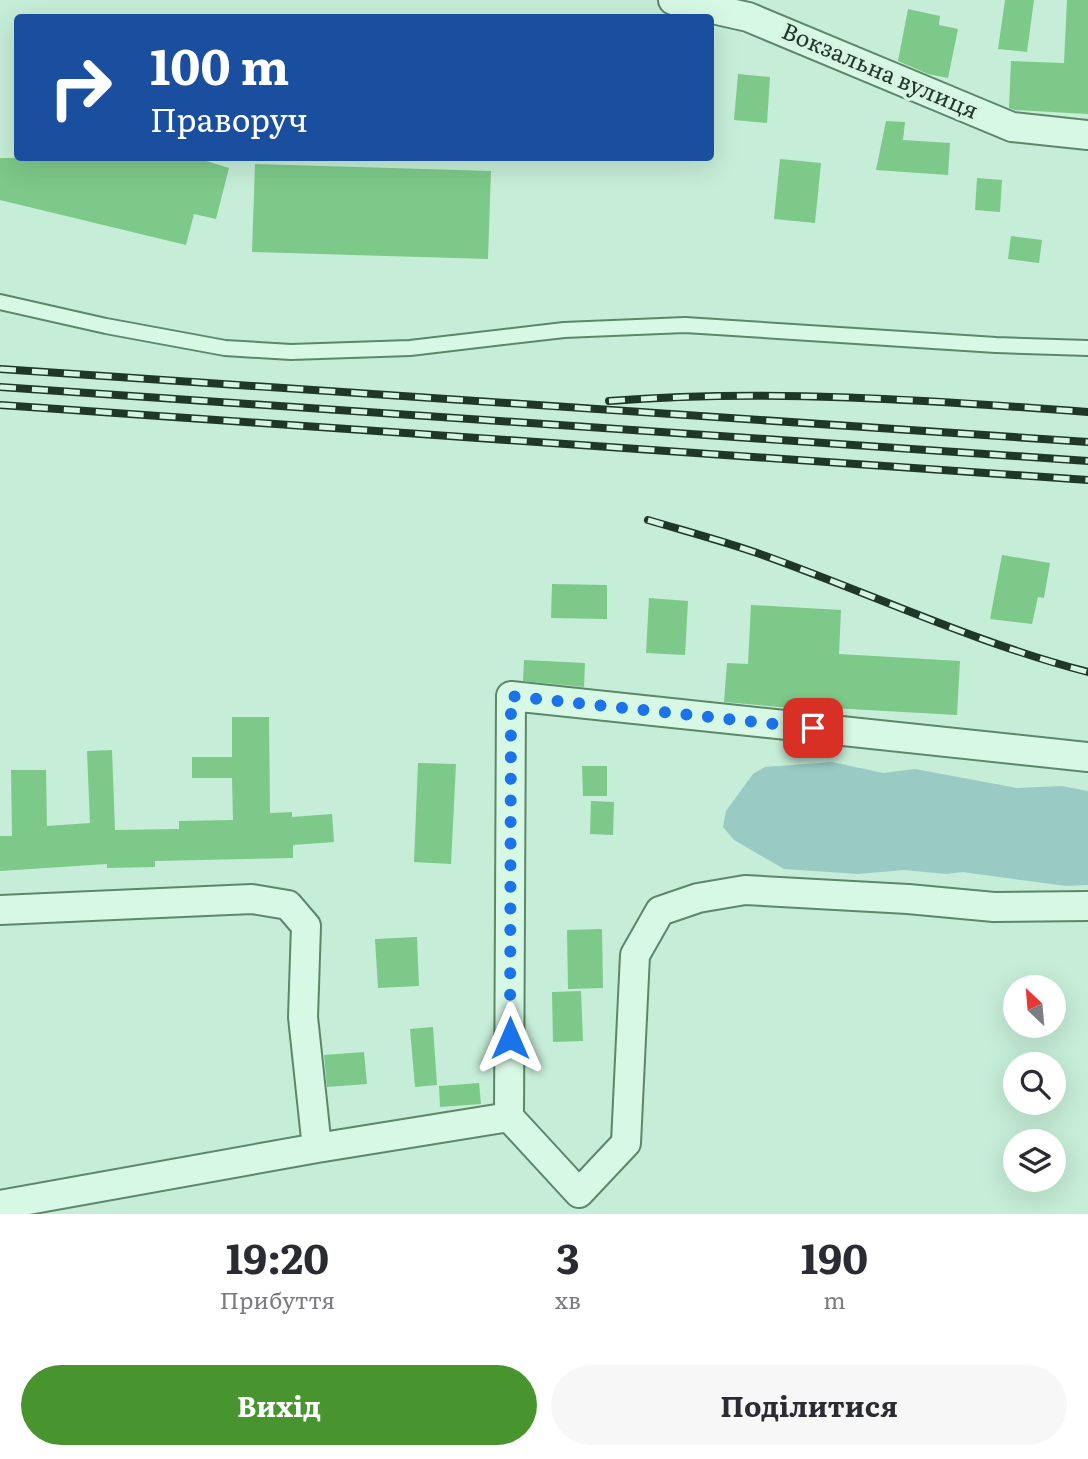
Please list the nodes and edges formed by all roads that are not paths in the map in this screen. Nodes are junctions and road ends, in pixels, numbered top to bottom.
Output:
1 (673, 0) edge
2 (1088, 135) edge
3 (0, 302) edge
4 (1088, 348) edge
5 (1088, 757) edge
6 (1088, 906) edge
7 (0, 910) edge
8 (509, 1117) junction
9 (317, 1148) junction
10 (582, 1203) edge
11 (0, 1205) edge

1 - 2 street, Вокзальна вулиця
3 - 4 lane
5 - 8 street
6 - 10 street
7 - 9 street
8 - 9 street
8 - 10 street
9 - 11 street

